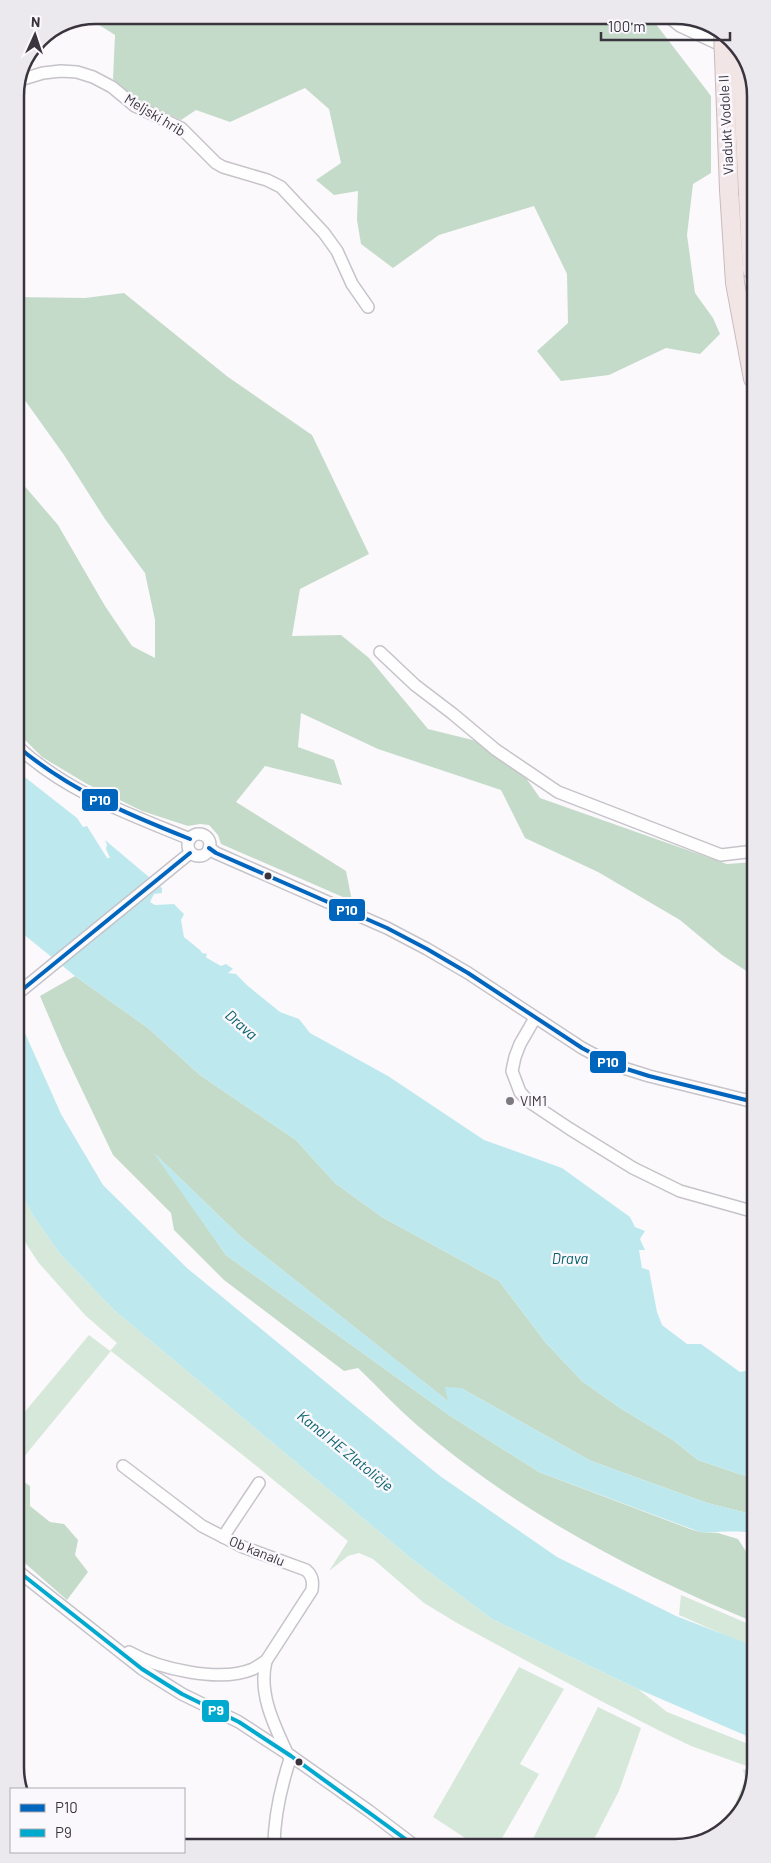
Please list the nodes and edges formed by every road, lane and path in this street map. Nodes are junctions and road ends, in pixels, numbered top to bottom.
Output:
1 (677, 24) edge
2 (722, 42) edge
3 (732, 52) edge
4 (742, 70) edge
5 (26, 78) edge
6 (747, 175) edge
7 (368, 307) dead end
8 (747, 351) edge
9 (380, 652) dead end
10 (24, 752) edge
11 (190, 839) junction
12 (209, 848) junction
13 (747, 852) edge
14 (186, 856) junction
15 (24, 988) edge
16 (536, 1018) junction
17 (747, 1100) edge
18 (747, 1210) edge
19 (123, 1466) dead end
20 (259, 1483) dead end
21 (223, 1537) junction
22 (24, 1576) edge
23 (100, 1637) junction
24 (266, 1661) junction
25 (289, 1755) junction
26 (274, 1839) edge
27 (406, 1839) edge

1 - 3 street
2 - 8 highway, Viadukt Vodole II, bridge
4 - 6 highway, Viadukt Vodole II, bridge
5 - 7 street, Meljski hrib
9 - 13 street
10 - 11 street
11 - 12 street
11 - 14 street
12 - 14 street
12 - 16 street
14 - 15 street
16 - 17 street
16 - 18 street
19 - 21 street, Ob kanalu
20 - 21 street
21 - 24 street, Ob kanalu
22 - 23 street
23 - 24 street
23 - 25 street
24 - 25 street, Ob kanalu
25 - 26 street
25 - 27 street

